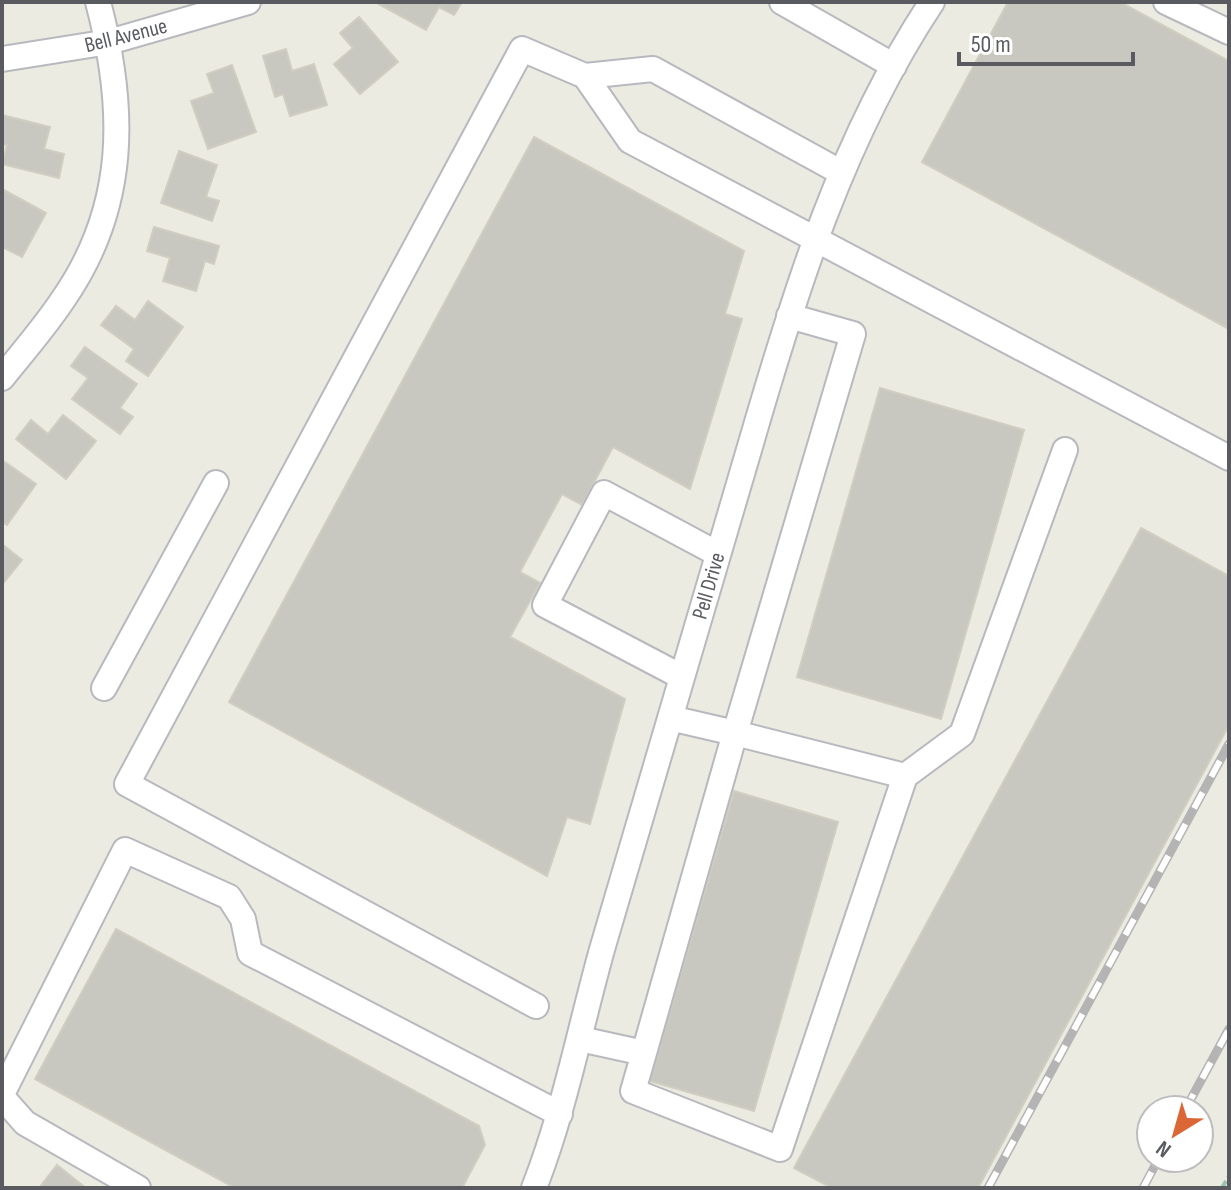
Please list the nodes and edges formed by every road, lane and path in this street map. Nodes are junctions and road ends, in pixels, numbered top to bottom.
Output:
1 (98, 2) edge
2 (248, 2) edge
3 (782, 2) edge
4 (932, 2) edge
5 (1166, 2) edge
6 (1229, 32) edge
7 (109, 42) junction
8 (2, 59) edge
9 (894, 66) junction
10 (585, 76) junction
11 (842, 173) junction
12 (817, 237) junction
13 (789, 316) junction
14 (2, 378) edge
15 (1065, 450) dead end
16 (1229, 458) edge
17 (216, 483) dead end
18 (718, 554) junction
19 (682, 677) junction
20 (104, 688) dead end
21 (670, 718) junction
22 (735, 733) junction
23 (905, 776) junction
24 (536, 1006) dead end
25 (580, 1039) junction
26 (644, 1053) junction
27 (2, 1096) edge
28 (560, 1114) junction
29 (1229, 1176) edge
30 (138, 1188) edge
31 (534, 1188) edge
32 (1222, 1188) edge

1 - 7 street
2 - 7 street, Bell Avenue
3 - 9 street
4 - 9 street, Pell Drive
5 - 6 street
7 - 8 street, Bell Avenue
7 - 14 street
9 - 11 street, Pell Drive
10 - 11 street
10 - 12 street
10 - 24 street
11 - 12 street, Pell Drive
12 - 13 street, Pell Drive
12 - 16 street
13 - 18 street, Pell Drive
13 - 22 street
15 - 23 street
17 - 20 street
18 - 19 street, Pell Drive
18 - 19 street
19 - 21 street, Pell Drive
21 - 22 street
21 - 25 street, Pell Drive
22 - 23 street
22 - 26 street
23 - 26 street
25 - 26 street
25 - 28 street, Pell Drive
27 - 28 street
27 - 30 street
28 - 31 street, Pell Drive
29 - 32 path

